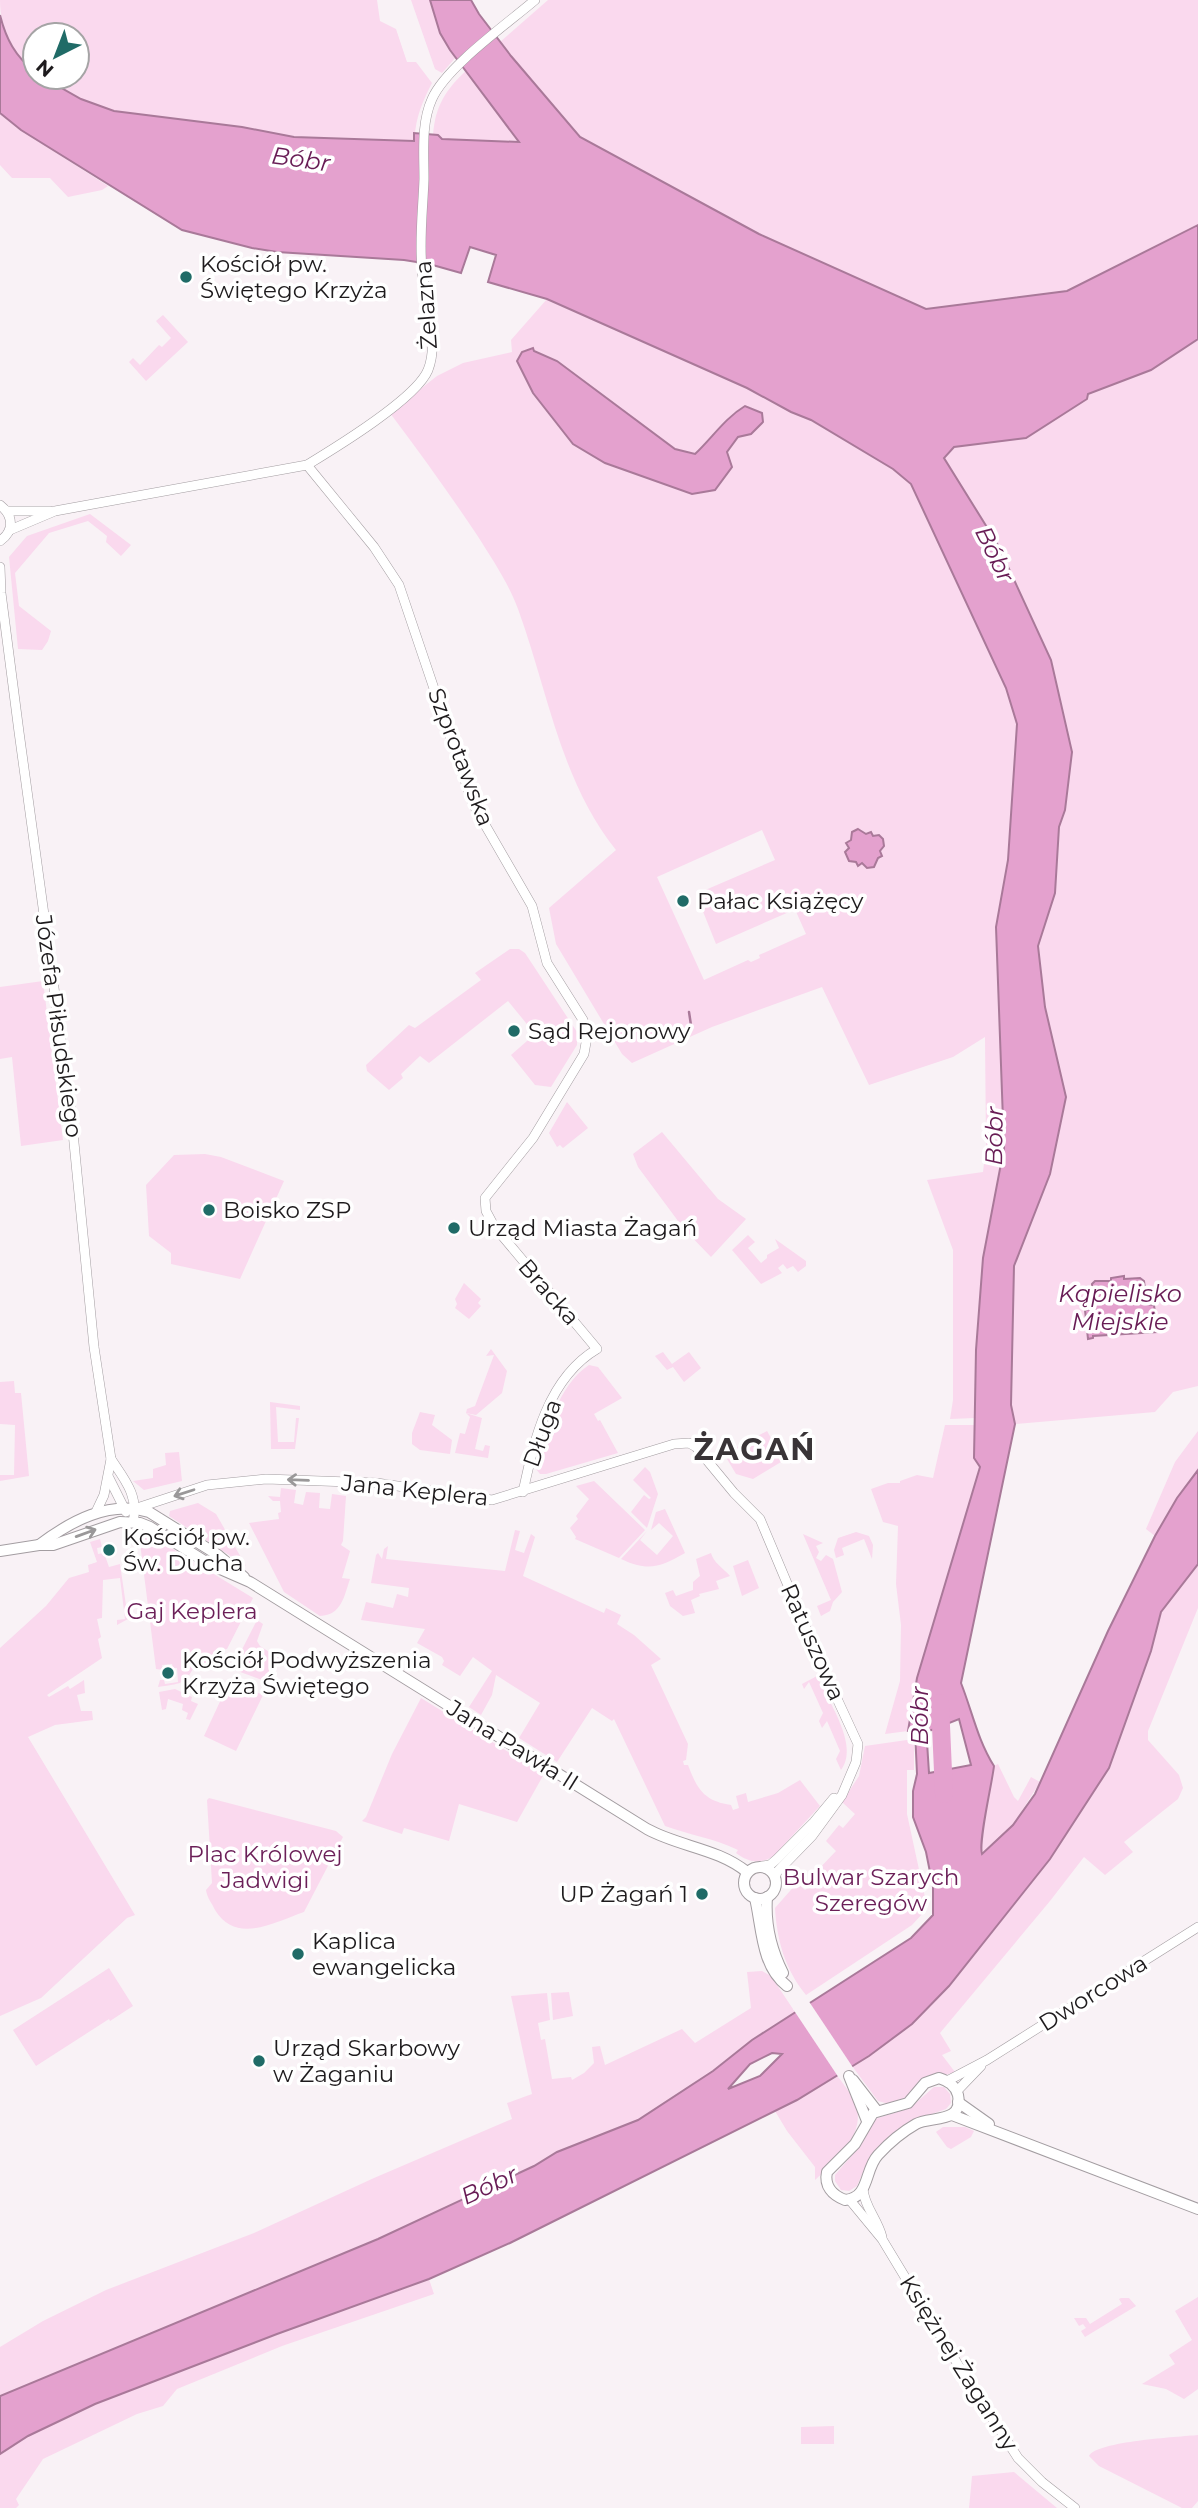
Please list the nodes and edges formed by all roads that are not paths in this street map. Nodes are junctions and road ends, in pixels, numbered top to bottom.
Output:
1 (535, 0) edge
2 (307, 465) junction
3 (4, 508) edge
4 (55, 512) junction
5 (10, 530) junction
6 (1, 541) edge
7 (0, 553) edge
8 (0, 567) edge
9 (1, 592) edge
10 (501, 1236) joint
11 (597, 1349) joint
12 (689, 1443) joint
13 (111, 1459) junction
14 (109, 1478) junction
15 (523, 1492) junction
16 (123, 1508) junction
17 (136, 1508) junction
18 (96, 1512) junction
19 (133, 1522) junction
20 (39, 1545) junction
21 (0, 1551) edge
22 (250, 1582) junction
23 (844, 1786) junction
24 (762, 1866) junction
25 (747, 1872) junction
26 (775, 1878) junction
27 (767, 1897) junction
28 (755, 1898) junction
29 (1198, 1927) edge
30 (987, 2060) junction
31 (947, 2081) junction
32 (958, 2096) junction
33 (877, 2111) junction
34 (951, 2115) junction
35 (867, 2121) junction
36 (993, 2129) junction
37 (863, 2189) junction
38 (849, 2199) junction
39 (1198, 2209) edge
40 (882, 2239) junction
41 (1075, 2508) edge

1 - 2 street, Żelazna
2 - 4 street, Żelazna
2 - 10 street, Szprotawska
3 - 4 street
3 - 5 street
4 - 5 street
5 - 6 street
6 - 7 street
8 - 9 street, Józefa Piłsudskiego
9 - 13 street, Józefa Piłsudskiego
10 - 11 street, Bracka
11 - 15 street, Długa
12 - 15 street, Jana Keplera
12 - 23 street, Ratuszowa
13 - 14 street, Józefa Piłsudskiego
13 - 17 street, Józefa Piłsudskiego
14 - 16 street
14 - 18 street, Józefa Piłsudskiego
15 -> 17 street, Jana Keplera
16 - 17 main road
16 - 18 main road
16 - 19 street
17 - 19 street
17 - 22 main road, Jana Pawła II
18 - 20 main road
20 -> 19 main road
19 - 22 main road, Jana Pawła II
20 - 21 main road
22 - 25 main road, Jana Pawła II
23 - 24 street, Ratuszowa
23 - 26 street, Ratuszowa
24 - 25 main road
24 - 26 main road
25 - 28 main road
26 - 27 main road
27 - 28 main road
27 - 28 main road
29 - 30 street, Dworcowa
30 - 31 street, Dworcowa
30 - 32 street, Dworcowa
31 - 32 main road
31 - 33 main road
32 - 34 main road
32 - 36 main road
33 - 35 main road
33 - 35 main road
34 - 36 main road
34 - 37 main road
35 - 38 main road
36 - 39 main road
37 - 38 main road
37 - 40 street, Księżnej Żaganny
38 - 40 street, Księżnej Żaganny
40 - 41 street, Księżnej Żaganny

